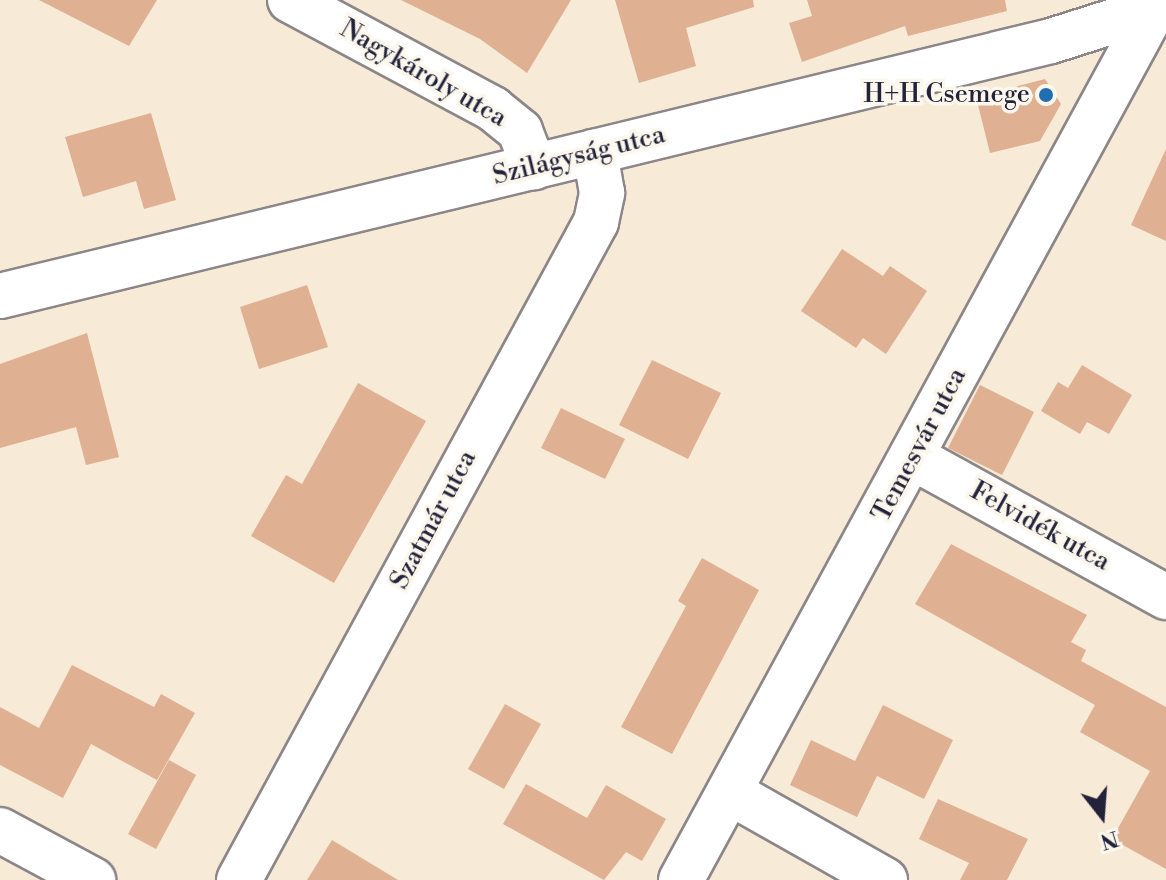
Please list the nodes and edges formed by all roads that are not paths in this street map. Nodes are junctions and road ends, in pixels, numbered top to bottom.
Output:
1 (290, 0) edge
2 (1158, 5) edge
3 (1051, 41) junction
4 (1106, 97) junction
5 (595, 152) junction
6 (534, 167) junction
7 (0, 296) edge
8 (914, 458) junction
9 (1166, 597) edge
10 (731, 793) junction
11 (0, 830) edge
12 (93, 880) edge
13 (239, 880) edge
14 (681, 880) edge
15 (885, 880) edge

1 - 6 street, Nagykároly utca
2 - 3 street, Szilágyság utca
2 - 4 street, Temesvár utca
3 - 4 street
3 - 5 street, Szilágyság utca
4 - 8 street, Temesvár utca
5 - 6 street, Szilágyság utca
5 - 13 street, Szatmár utca
6 - 7 street, Szilágyság utca
8 - 9 street, Felvidék utca
8 - 10 street, Temesvár utca
10 - 14 street, Temesvár utca
10 - 15 street
11 - 12 street

